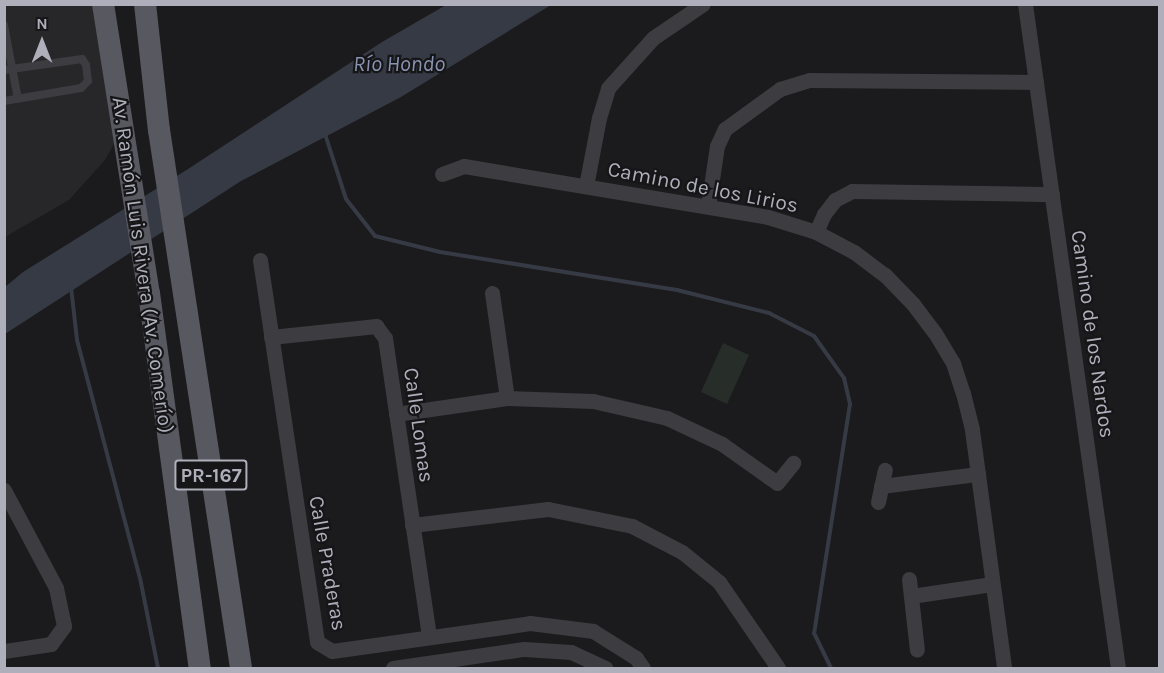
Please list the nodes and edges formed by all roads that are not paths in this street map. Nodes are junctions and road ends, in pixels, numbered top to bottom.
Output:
1 (103, 4) edge
2 (145, 4) edge
3 (703, 4) edge
4 (1025, 4) edge
5 (4, 25) edge
6 (6, 44) edge
7 (14, 69) junction
8 (4, 70) edge
9 (1036, 82) junction
10 (18, 99) junction
11 (4, 101) edge
12 (442, 174) dead end
13 (586, 186) junction
14 (1052, 194) junction
15 (708, 206) junction
16 (816, 232) junction
17 (260, 260) dead end
18 (492, 293) dead end
19 (271, 337) junction
20 (507, 398) junction
21 (396, 414) junction
22 (793, 463) dead end
23 (885, 470) dead end
24 (978, 474) junction
25 (882, 486) junction
26 (4, 490) edge
27 (878, 502) dead end
28 (412, 525) junction
29 (909, 579) dead end
30 (992, 584) junction
31 (911, 596) junction
32 (429, 636) junction
33 (917, 650) dead end
34 (4, 651) edge
35 (200, 669) edge
36 (241, 669) edge
37 (393, 669) edge
38 (605, 669) edge
39 (643, 669) edge
40 (778, 669) edge
41 (1004, 669) edge
42 (1118, 669) edge

1 - 35 main road, Av. Ramón Luis Rivera (Av. Comerío) / PR-167
2 - 36 main road, Av. Ramón Luis Rivera (Av. Comerío) / PR-167
3 - 13 street
4 - 9 street, Camino de los Nardos
5 - 6 lane
6 - 7 lane
7 - 8 lane
7 - 10 lane
7 - 10 lane
9 - 14 street, Camino de los Nardos
9 - 15 street
10 - 11 lane
12 - 13 street, Camino de los Lirios
13 - 15 street, Camino de los Lirios
14 - 16 street
14 - 42 street, Camino de los Nardos
15 - 16 street, Camino de los Lirios
16 - 24 street, Camino de los Lirios
17 - 19 street, Calle Praderas
18 - 20 street
19 - 21 street, Calle Lomas
19 - 32 street, Calle Praderas
20 - 21 street
20 - 22 street
21 - 28 street, Calle Lomas
23 - 25 street
24 - 25 street
24 - 30 street, Camino de los Lirios
25 - 27 street
26 - 34 street
28 - 32 street, Calle Lomas
28 - 40 street
29 - 31 street
30 - 31 street
30 - 41 street, Camino de los Lirios
31 - 33 street
32 - 39 street, Calle Praderas
37 - 38 street

